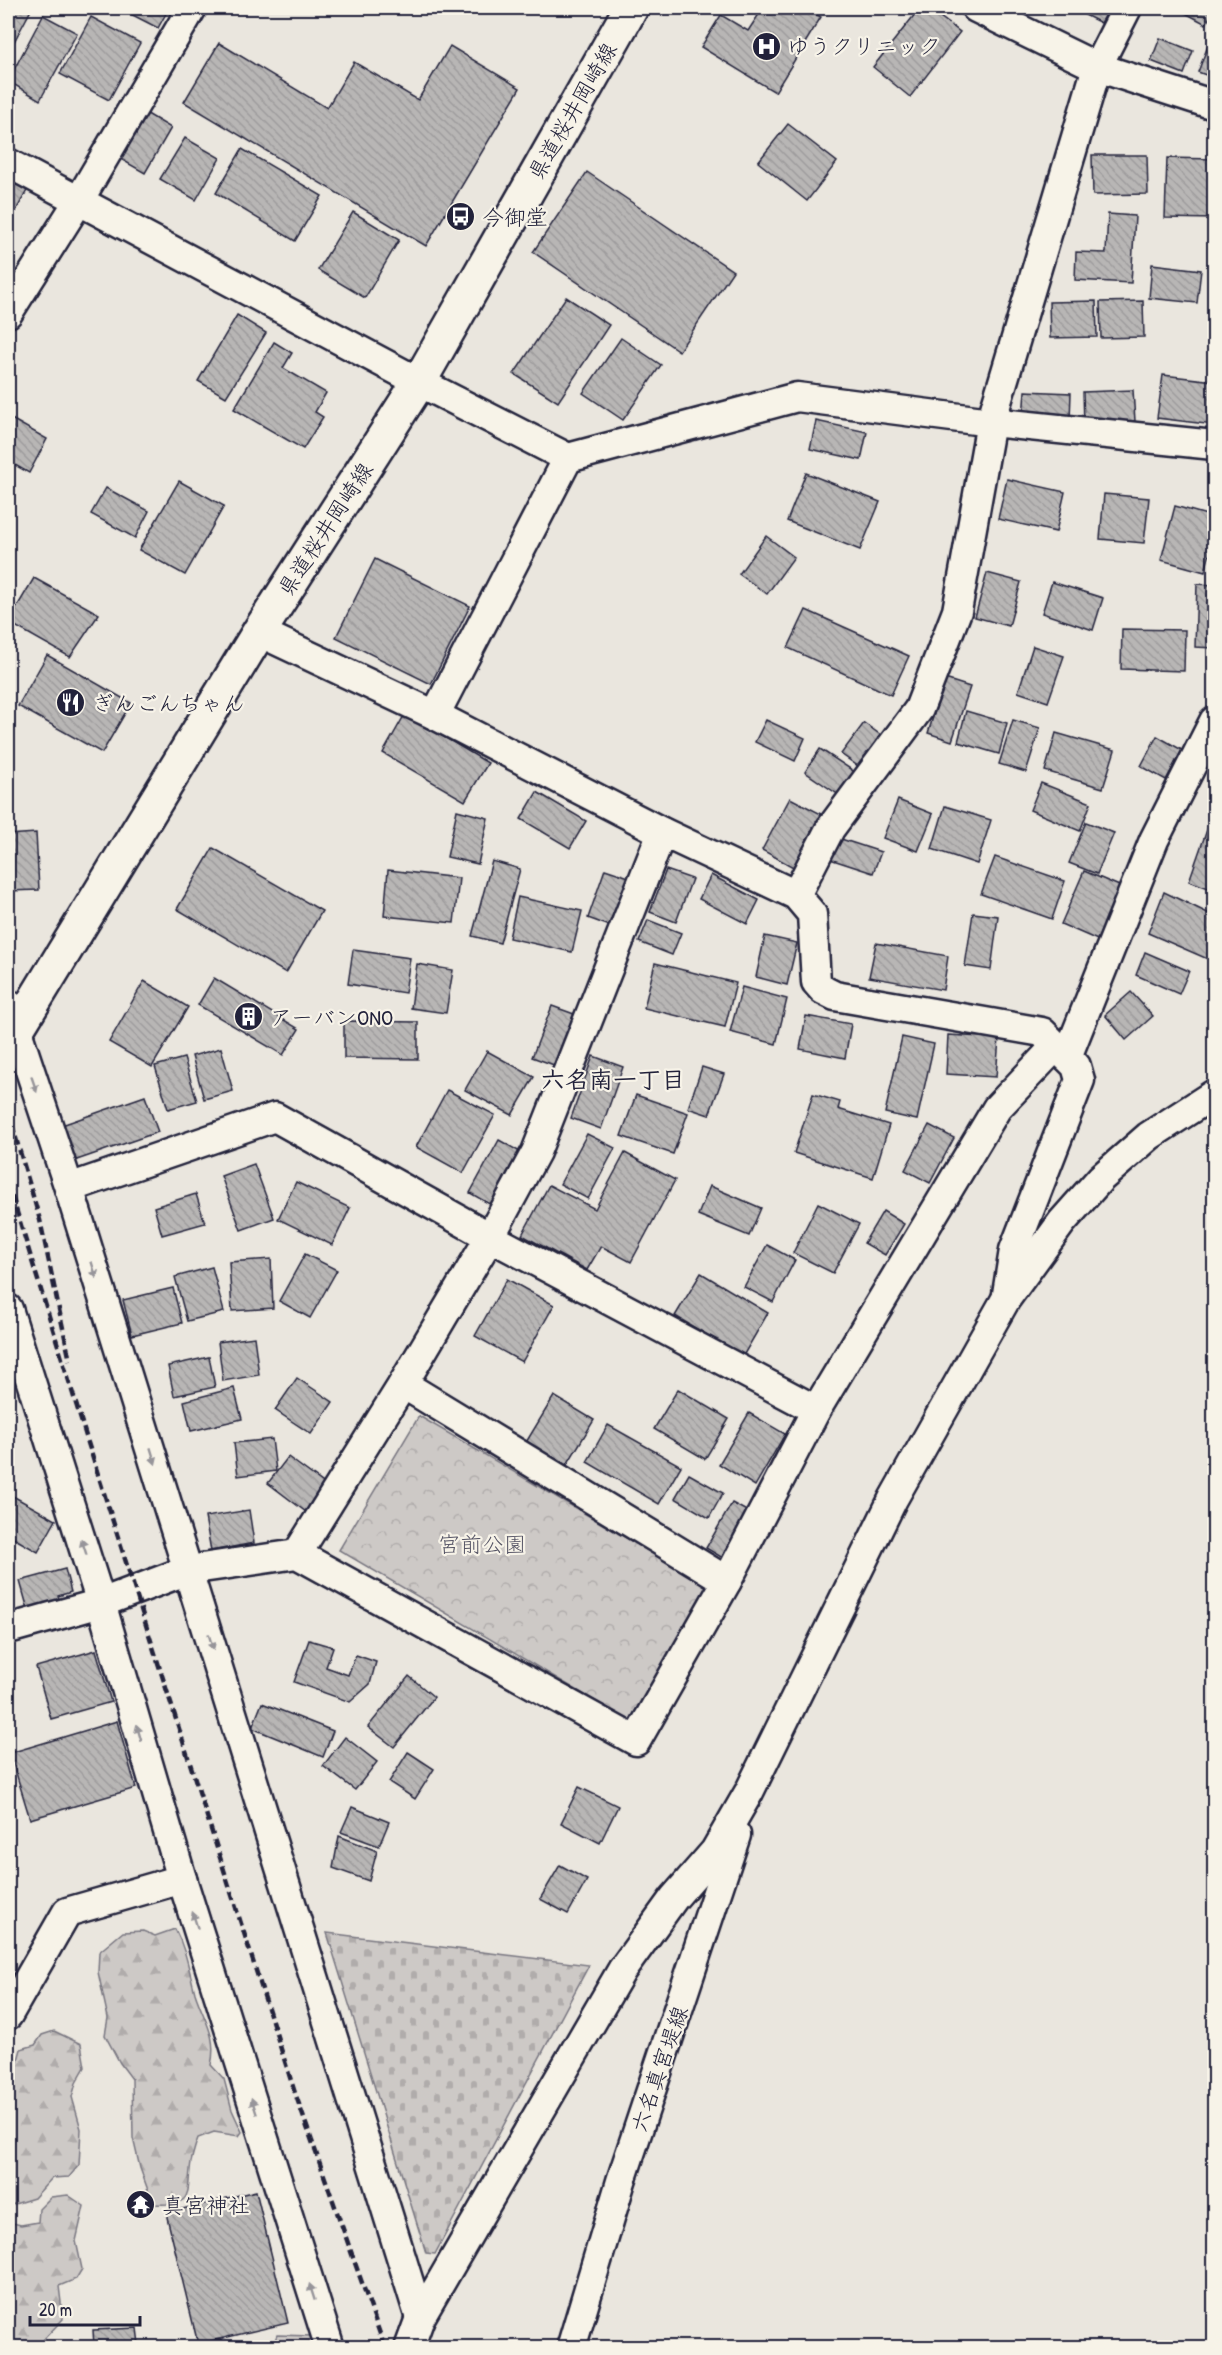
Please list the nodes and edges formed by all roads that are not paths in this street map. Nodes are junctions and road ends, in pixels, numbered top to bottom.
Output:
1 (192, 8) edge
2 (631, 8) edge
3 (976, 8) edge
4 (1127, 8) edge
5 (1097, 67) junction
6 (1215, 105) edge
7 (8, 163) edge
8 (78, 202) junction
9 (8, 313) edge
10 (419, 382) junction
11 (991, 422) junction
12 (1215, 445) edge
13 (568, 458) junction
14 (259, 632) junction
15 (435, 715) junction
16 (1215, 721) edge
17 (662, 832) junction
18 (796, 895) junction
19 (10, 1026) edge
20 (1061, 1051) junction
21 (1215, 1094) edge
22 (69, 1188) junction
23 (490, 1237) junction
24 (1006, 1299) junction
25 (8, 1309) edge
26 (403, 1384) junction
27 (816, 1410) junction
28 (297, 1554) junction
29 (188, 1570) junction
30 (727, 1581) junction
31 (101, 1602) junction
32 (8, 1629) edge
33 (749, 1792) junction
34 (182, 1879) junction
35 (8, 2015) edge
36 (420, 2318) junction
37 (330, 2348) edge
38 (409, 2348) edge
39 (571, 2348) edge

1 - 8 street
2 - 10 main road, 県道桜井岡崎線
3 - 5 street
4 - 5 street
5 - 6 street
5 - 11 street
7 - 8 street
8 - 9 street
8 - 10 street
10 - 13 street
10 - 14 main road, 県道桜井岡崎線
11 - 12 street
11 - 13 street
11 - 18 street
13 - 15 street
14 - 15 street
14 - 19 main road, 県道桜井岡崎線
15 - 17 street
16 - 20 street
17 - 18 street
17 - 23 street
18 - 20 street
19 -> 22 street
20 - 24 street
20 - 27 street
21 - 24 street
22 - 23 street
22 -> 29 street
23 - 26 street
23 - 27 street
24 - 33 street
31 -> 25 street
26 - 28 street
26 - 30 street
27 - 30 street
28 - 29 street
28 - 30 street
29 - 31 street
29 -> 36 street
31 - 32 street
34 -> 31 street
33 - 36 street
33 - 39 street, 六名真宮堤線
34 - 35 street
37 -> 34 street
36 - 38 street

